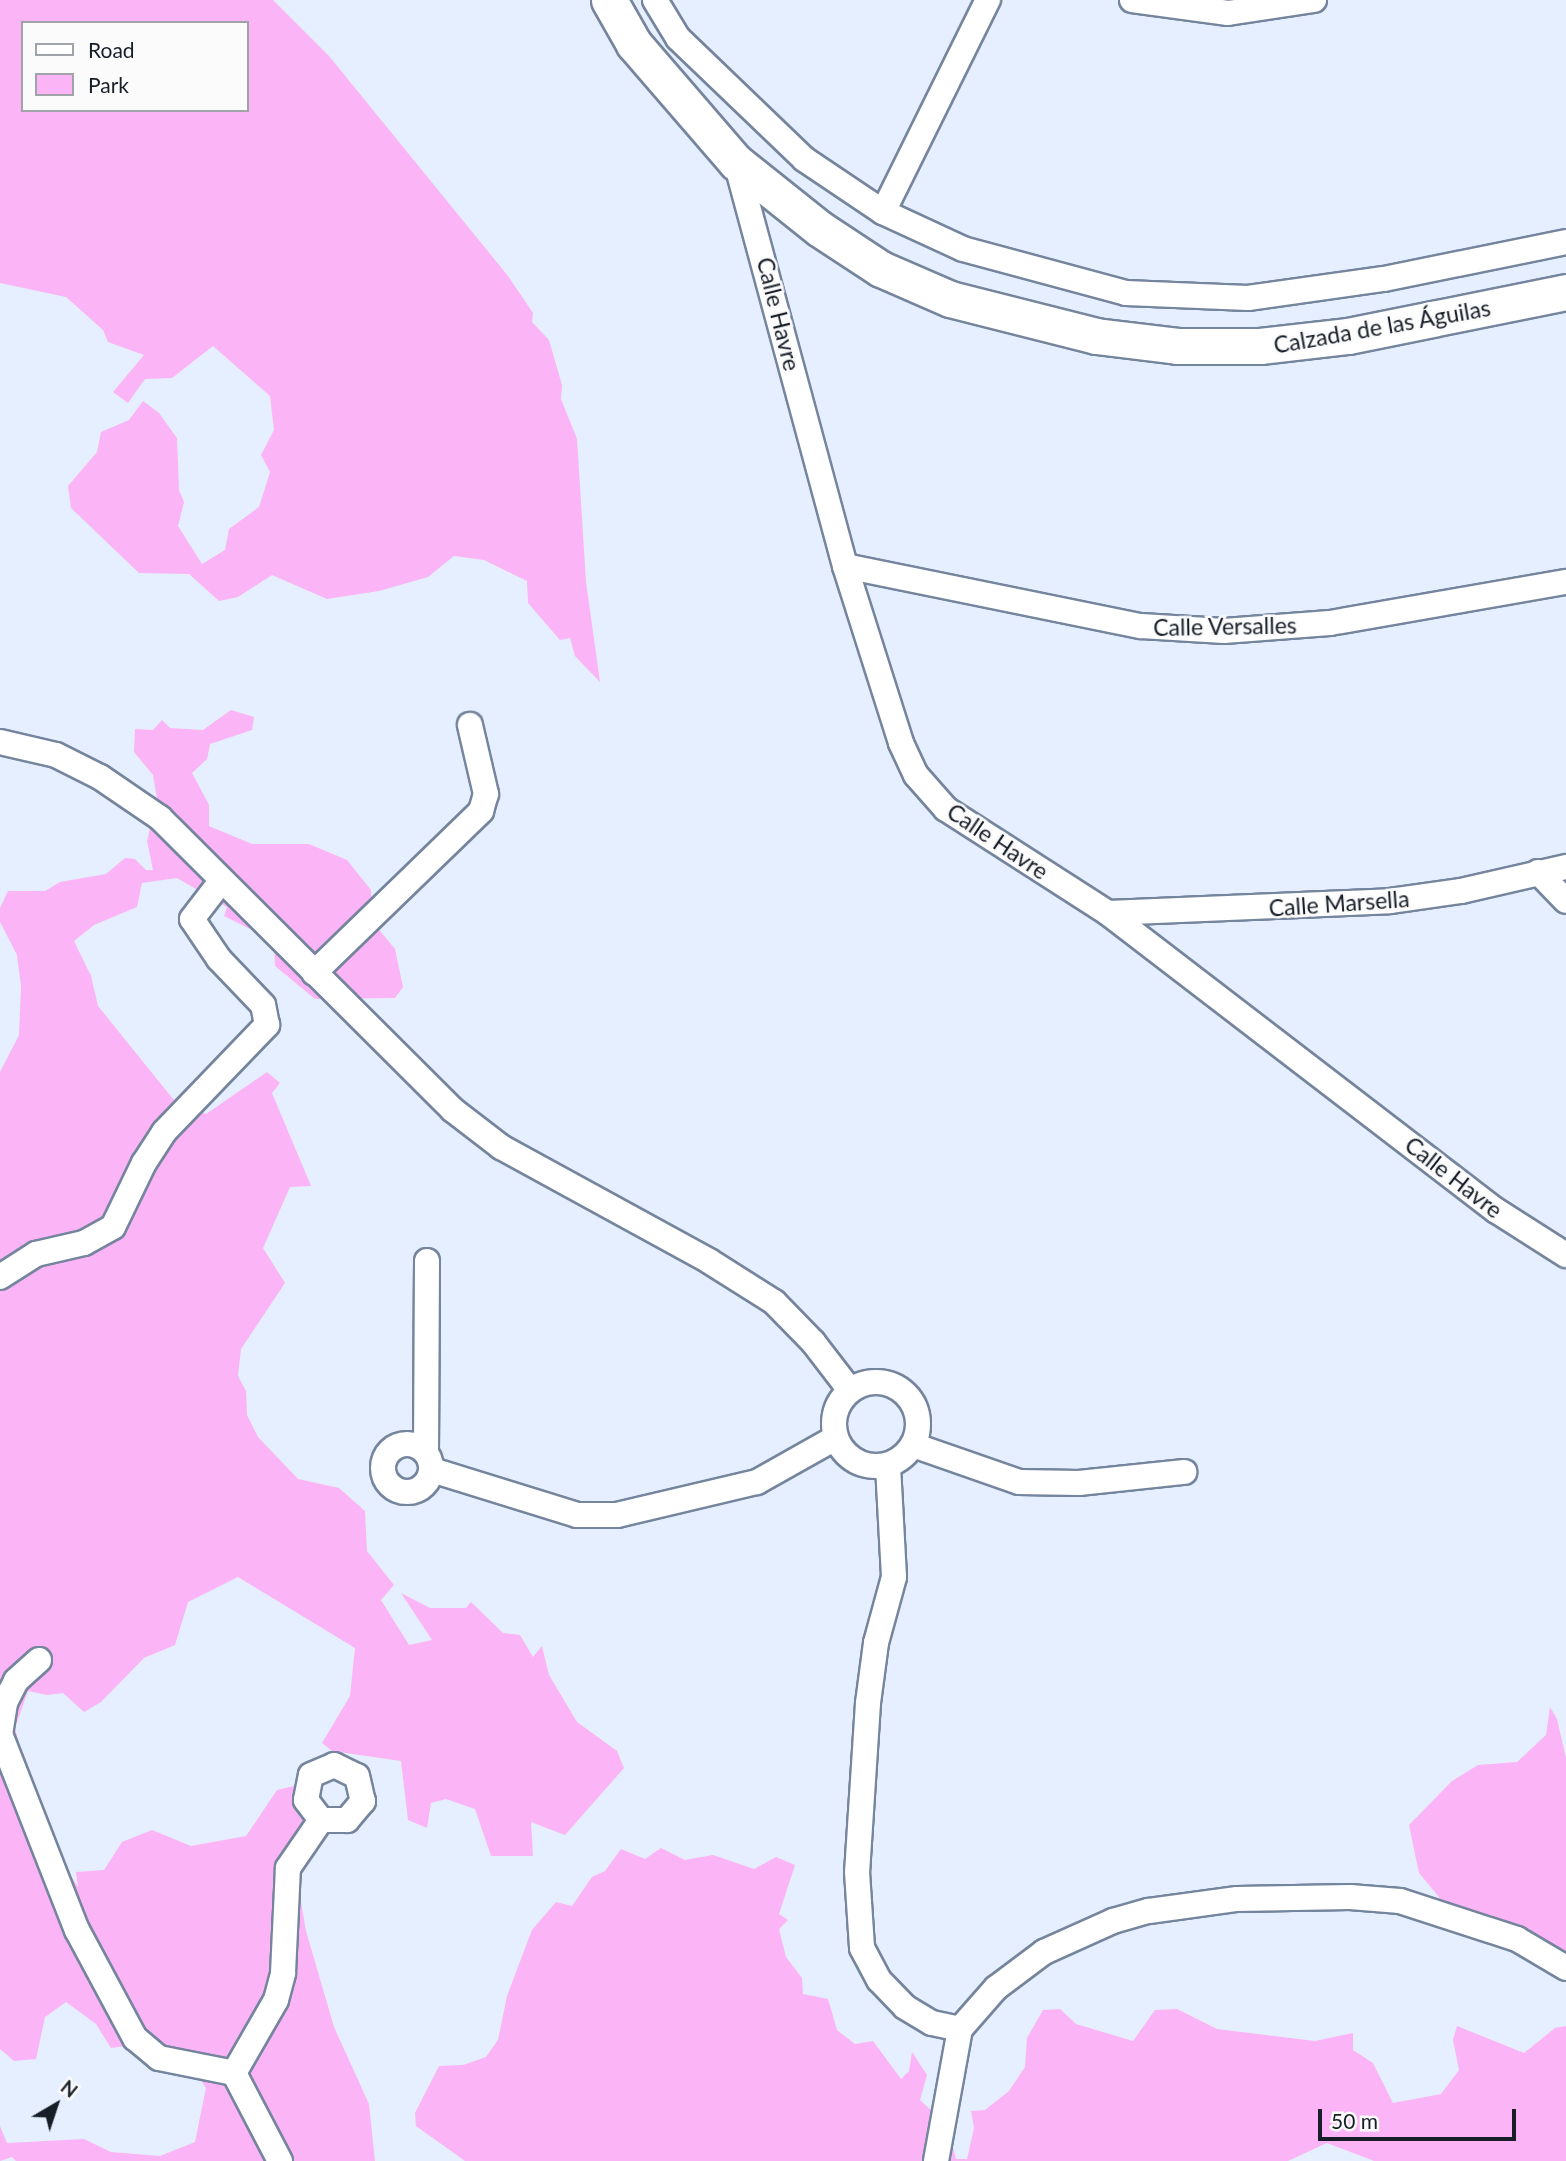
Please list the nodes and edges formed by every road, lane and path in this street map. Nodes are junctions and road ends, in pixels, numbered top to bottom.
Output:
1 (608, 0) edge
2 (655, 0) edge
3 (988, 0) edge
4 (1132, 0) edge
5 (1314, 0) edge
6 (736, 162) junction
7 (883, 212) junction
8 (1566, 242) edge
9 (1566, 292) edge
10 (845, 565) junction
11 (1566, 582) edge
12 (470, 725) dead end
13 (0, 743) edge
14 (1566, 867) edge
15 (1538, 872) junction
16 (222, 880) junction
17 (1566, 901) edge
18 (1108, 914) junction
19 (314, 974) junction
20 (1566, 1255) edge
21 (427, 1261) dead end
22 (0, 1277) edge
23 (850, 1390) junction
24 (835, 1438) junction
25 (913, 1446) junction
26 (888, 1465) junction
27 (1184, 1472) dead end
28 (39, 1660) dead end
29 (321, 1820) dead end
30 (1566, 1968) edge
31 (960, 2029) junction
32 (234, 2073) junction
33 (280, 2161) edge
34 (936, 2161) edge

1 - 6 main road, Calzada de las Águilas
2 - 7 street, Calzada de las Águilas
3 - 7 street
4 - 5 street
6 - 9 main road, Calzada de las Águilas
6 - 10 street, Calle Havre
7 - 8 street, Calzada de las Águilas
10 - 11 street, Calle Versalles
10 - 18 street, Calle Havre
12 - 19 street
13 - 16 street
14 - 15 street, Calle Marsella
15 - 17 street
15 - 18 street, Calle Marsella
16 - 19 street
16 - 22 street
18 - 20 street, Calle Havre
19 - 23 street
21 - 24 street
23 - 24 street
23 - 25 street
24 - 26 street
25 - 26 street
25 - 27 street
26 - 31 street
28 - 32 street
29 - 32 street
30 - 31 street
31 - 34 street
32 - 33 street

